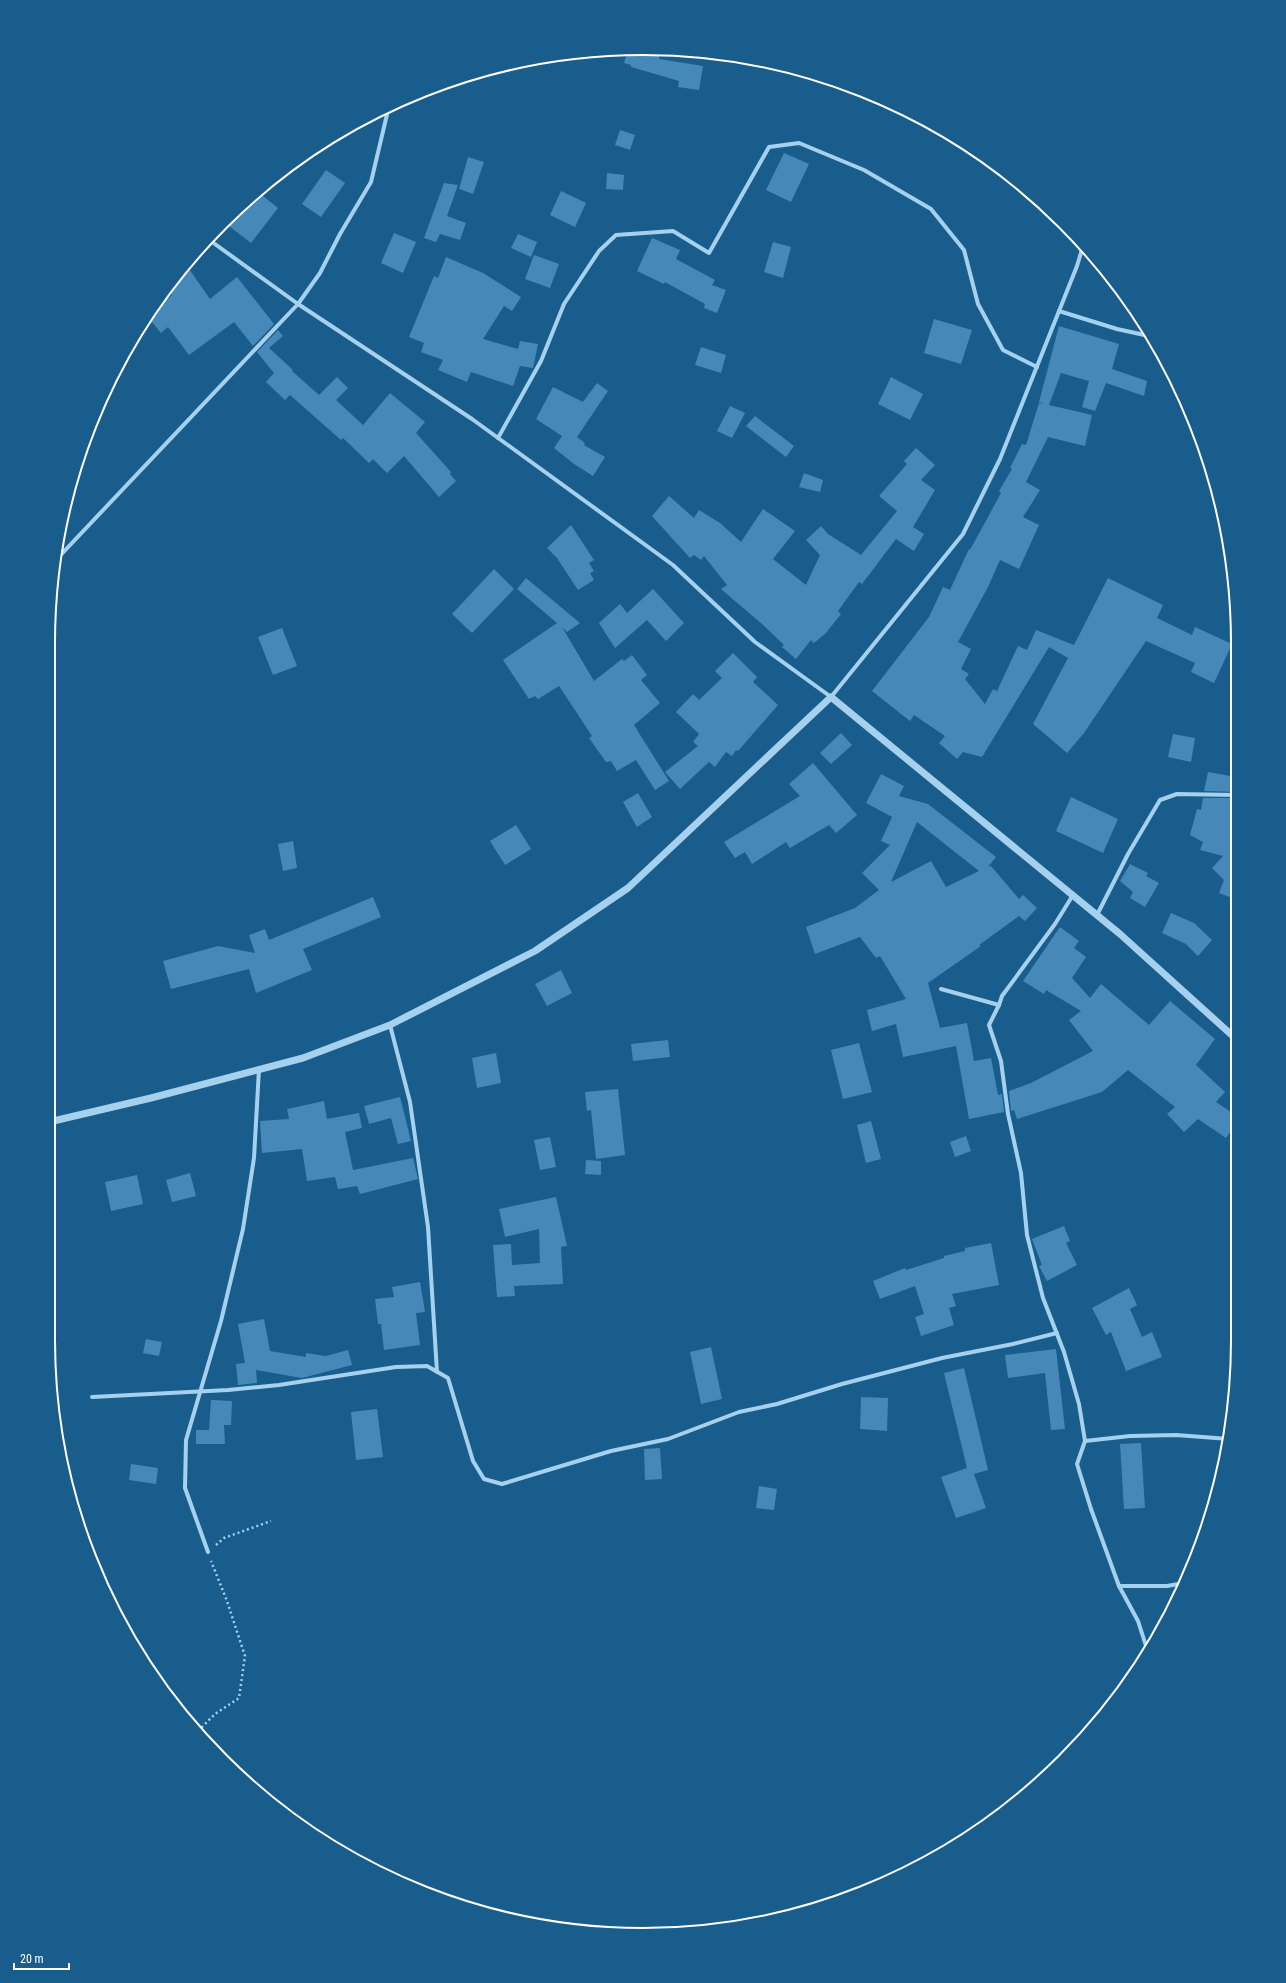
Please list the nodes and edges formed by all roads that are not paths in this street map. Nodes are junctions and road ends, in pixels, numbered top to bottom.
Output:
1 (388, 114) edge
2 (212, 243) edge
3 (1081, 251) edge
4 (298, 304) junction
5 (1059, 311) junction
6 (1143, 335) edge
7 (1037, 367) junction
8 (498, 438) junction
9 (62, 554) edge
10 (831, 696) junction
11 (1231, 796) edge
12 (1073, 895) junction
13 (1097, 915) junction
14 (941, 988) dead end
15 (998, 1005) junction
16 (390, 1025) junction
17 (1231, 1034) edge
18 (259, 1069) junction
19 (55, 1121) edge
20 (1057, 1333) junction
21 (438, 1372) junction
22 (201, 1391) junction
23 (92, 1396) dead end
24 (1223, 1439) edge
25 (1085, 1441) junction
26 (208, 1552) road end
27 (1177, 1584) edge
28 (1119, 1586) junction
29 (1146, 1645) edge

1 - 4 street
2 - 4 street
3 - 5 street
4 - 8 street
4 - 9 street
5 - 6 street
5 - 7 street
7 - 8 street
7 - 10 street
8 - 10 street
10 - 12 street
10 - 16 street
11 - 13 street
12 - 13 street
12 - 15 street
13 - 17 street
14 - 15 street
15 - 20 street
16 - 18 street
16 - 21 street
18 - 19 street
18 - 22 street
20 - 21 street
20 - 25 street
21 - 22 street
22 - 23 street
22 - 26 street
24 - 25 street
25 - 28 street
27 - 28 street
28 - 29 street

